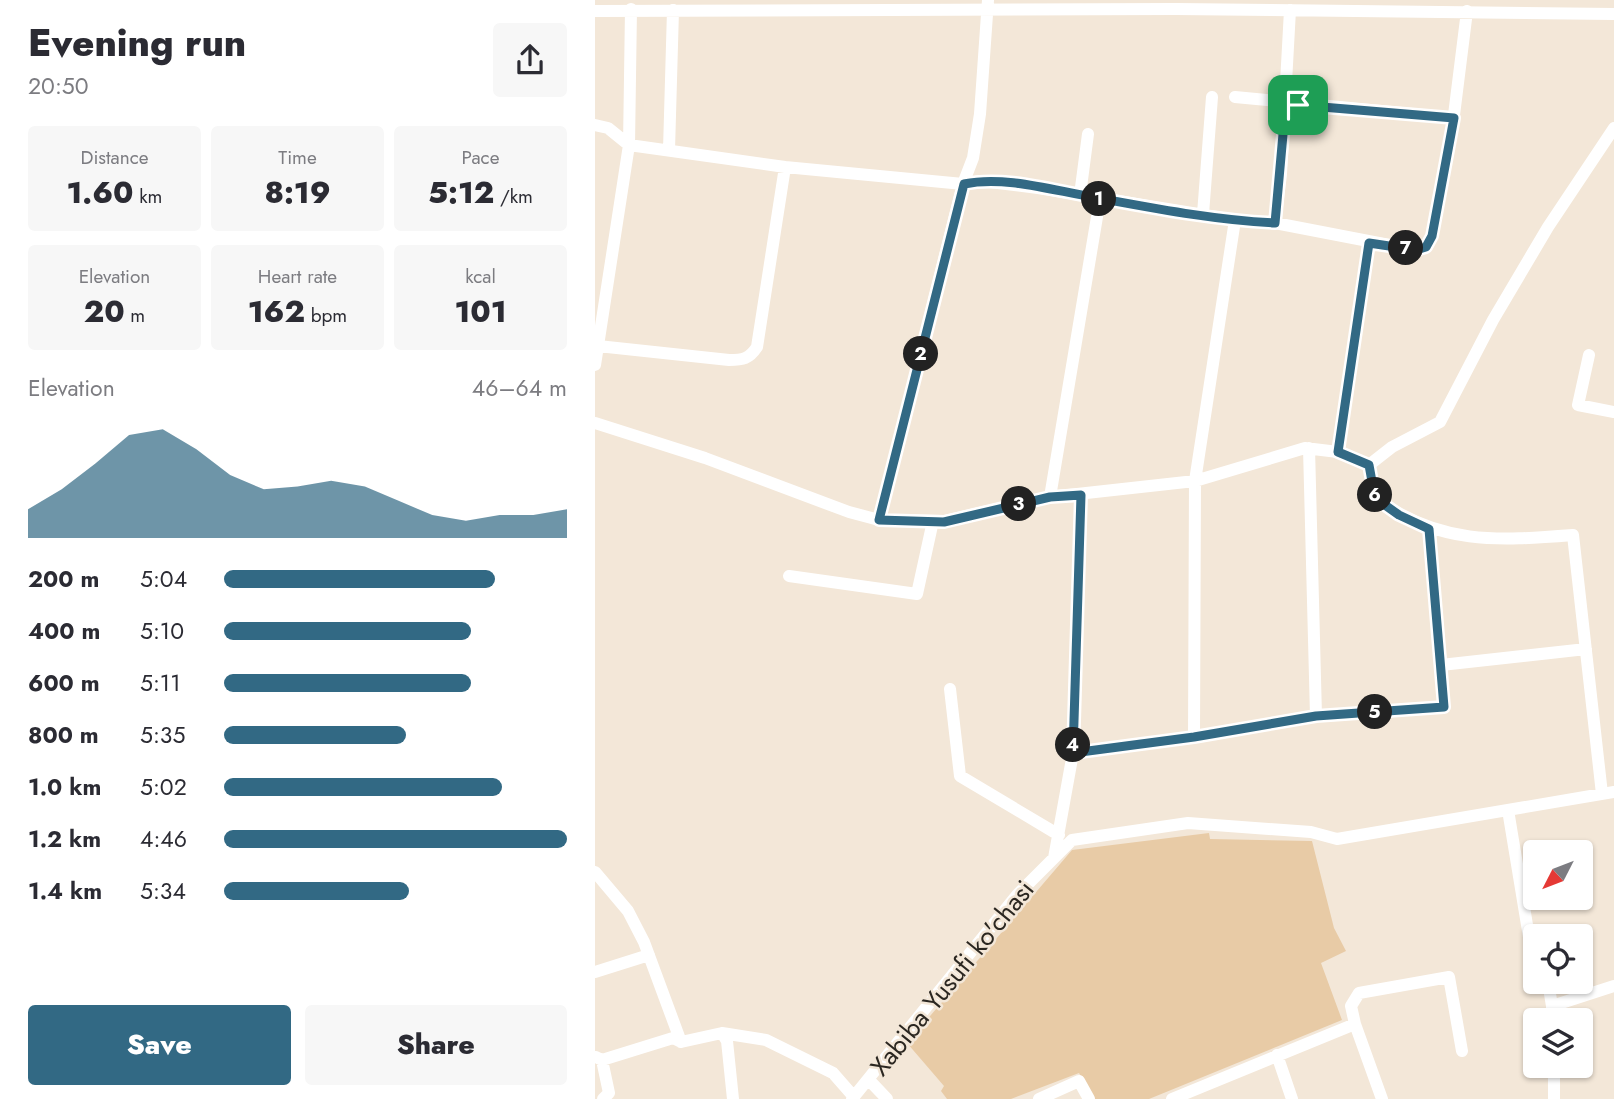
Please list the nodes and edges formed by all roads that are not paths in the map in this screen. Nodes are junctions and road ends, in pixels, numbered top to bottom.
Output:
1 (1177, 4) edge
2 (768, 5) edge
3 (873, 5) edge
4 (987, 5) edge
5 (1293, 7) edge
6 (1597, 7) edge
7 (631, 9) junction
8 (595, 10) edge
9 (673, 10) junction
10 (1468, 11) junction
11 (1614, 14) edge
12 (1212, 97) dead end
13 (1235, 97) dead end
14 (1286, 101) junction
15 (1454, 118) junction
16 (595, 125) edge
17 (1614, 128) edge
18 (1089, 134) dead end
19 (629, 145) junction
20 (669, 150) junction
21 (785, 167) junction
22 (964, 184) junction
23 (1080, 195) junction
24 (1100, 199) junction
25 (1203, 214) junction
26 (1235, 220) junction
27 (1275, 223) junction
28 (1369, 243) junction
29 (601, 289) edge
30 (598, 345) junction
31 (1589, 355) dead end
32 (595, 365) edge
33 (1614, 412) edge
34 (595, 423) edge
35 (1309, 448) junction
36 (1338, 452) junction
37 (1369, 465) junction
38 (1195, 481) junction
39 (1081, 495) junction
40 (1050, 497) junction
41 (879, 520) junction
42 (933, 521) junction
43 (1429, 529) junction
44 (789, 576) dead end
45 (1586, 649) junction
46 (1441, 665) junction
47 (950, 690) dead end
48 (1316, 716) junction
49 (1194, 737) junction
50 (1073, 753) junction
51 (1608, 792) edge
52 (1509, 810) junction
53 (1059, 835) junction
54 (1054, 858) junction
55 (595, 872) edge
56 (1527, 924) edge
57 (649, 955) junction
58 (595, 972) edge
59 (1614, 986) edge
60 (1550, 994) edge
61 (1552, 1006) joint
62 (1355, 1024) junction
63 (722, 1032) junction
64 (681, 1042) junction
65 (1462, 1051) dead end
66 (1277, 1055) junction
67 (598, 1058) edge
68 (1553, 1078) edge
69 (869, 1080) junction
70 (853, 1098) edge
71 (603, 1099) edge
72 (733, 1099) edge
73 (887, 1099) edge
74 (1039, 1099) edge
75 (1089, 1099) edge
76 (1172, 1099) edge
77 (1292, 1099) edge
78 (1382, 1099) edge
79 (1554, 1099) edge

1 - 4 street
1 - 5 street
2 - 3 street
2 - 9 street
3 - 4 street
4 - 22 street
5 - 10 street
5 - 14 street
6 - 10 street
6 - 11 street
7 - 8 street
7 - 9 street
7 - 19 street
9 - 20 street
10 - 15 street
12 - 25 street
13 - 14 street
14 - 15 street
14 - 27 street
15 - 28 street
16 - 19 street
17 - 37 street
18 - 23 street
19 - 20 street
19 - 29 street
20 - 21 street
21 - 22 street
21 - 30 street
22 - 23 street
22 - 41 street
23 - 24 street
24 - 25 street
24 - 40 street
25 - 26 street
26 - 27 street
26 - 38 street
27 - 28 street
28 - 36 street
29 - 30 street
30 - 32 street
31 - 33 street
34 - 41 street
35 - 36 street
35 - 38 street
35 - 48 street
36 - 37 street
37 - 43 street
38 - 39 street
38 - 49 street
39 - 40 street
39 - 50 street
40 - 42 street
41 - 42 street
42 - 44 street
43 - 45 street
43 - 46 street
45 - 46 street
45 - 51 street
46 - 48 street
47 - 53 street
48 - 49 street
49 - 50 street
50 - 53 street
51 - 52 street, Xabiba Yusufi ko'chasi
52 - 54 street, Xabiba Yusufi ko'chasi
52 - 56 street
53 - 54 street
54 - 69 street, Xabiba Yusufi ko'chasi
55 - 57 street
57 - 58 street
57 - 64 street
59 - 61 street
60 - 61 street
62 - 65 street
62 - 66 street
62 - 78 street
63 - 64 street
63 - 70 street
63 - 72 street
64 - 67 street
66 - 76 street
66 - 77 street
67 - 71 street
68 - 79 street
69 - 70 street, Xabiba Yusufi ko'chasi
69 - 73 street
74 - 75 street

